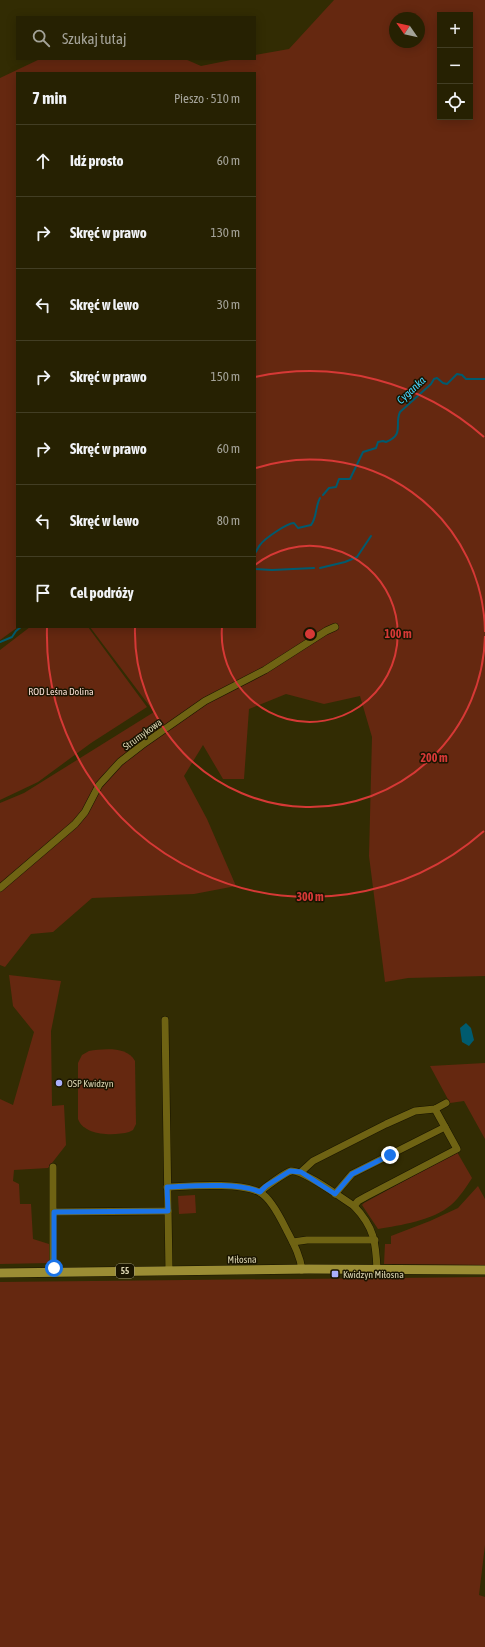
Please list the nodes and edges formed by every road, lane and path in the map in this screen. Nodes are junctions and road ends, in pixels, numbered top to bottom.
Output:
1 (335, 627) dead end
2 (0, 888) edge
3 (165, 1020) dead end
4 (446, 1103) dead end
5 (435, 1109) junction
6 (445, 1127) junction
7 (53, 1167) dead end
8 (301, 1172) junction
9 (167, 1187) junction
10 (260, 1192) junction
11 (335, 1194) junction
12 (354, 1206) junction
13 (168, 1211) junction
14 (54, 1212) junction
15 (375, 1240) junction
16 (293, 1242) junction
17 (302, 1270) junction
18 (377, 1270) junction
19 (485, 1270) edge
20 (170, 1271) junction
21 (0, 1273) edge
22 (53, 1273) junction

1 - 2 street, Strumykowa
3 - 9 street
4 - 5 street
5 - 6 street
5 - 8 street
6 - 11 street
6 - 12 street
7 - 14 street
8 - 10 street
8 - 11 street
9 - 10 street
9 - 13 street
10 - 16 street
11 - 12 street
12 - 15 street
13 - 14 street
13 - 20 street
14 - 22 street
15 - 16 street
15 - 18 street
16 - 17 street
17 - 18 main road, Miłosna / 55
17 - 20 main road, Miłosna / 55
18 - 19 main road, Miłosna / 55
20 - 22 main road, Miłosna / 55
21 - 22 main road, Miłosna / 55

